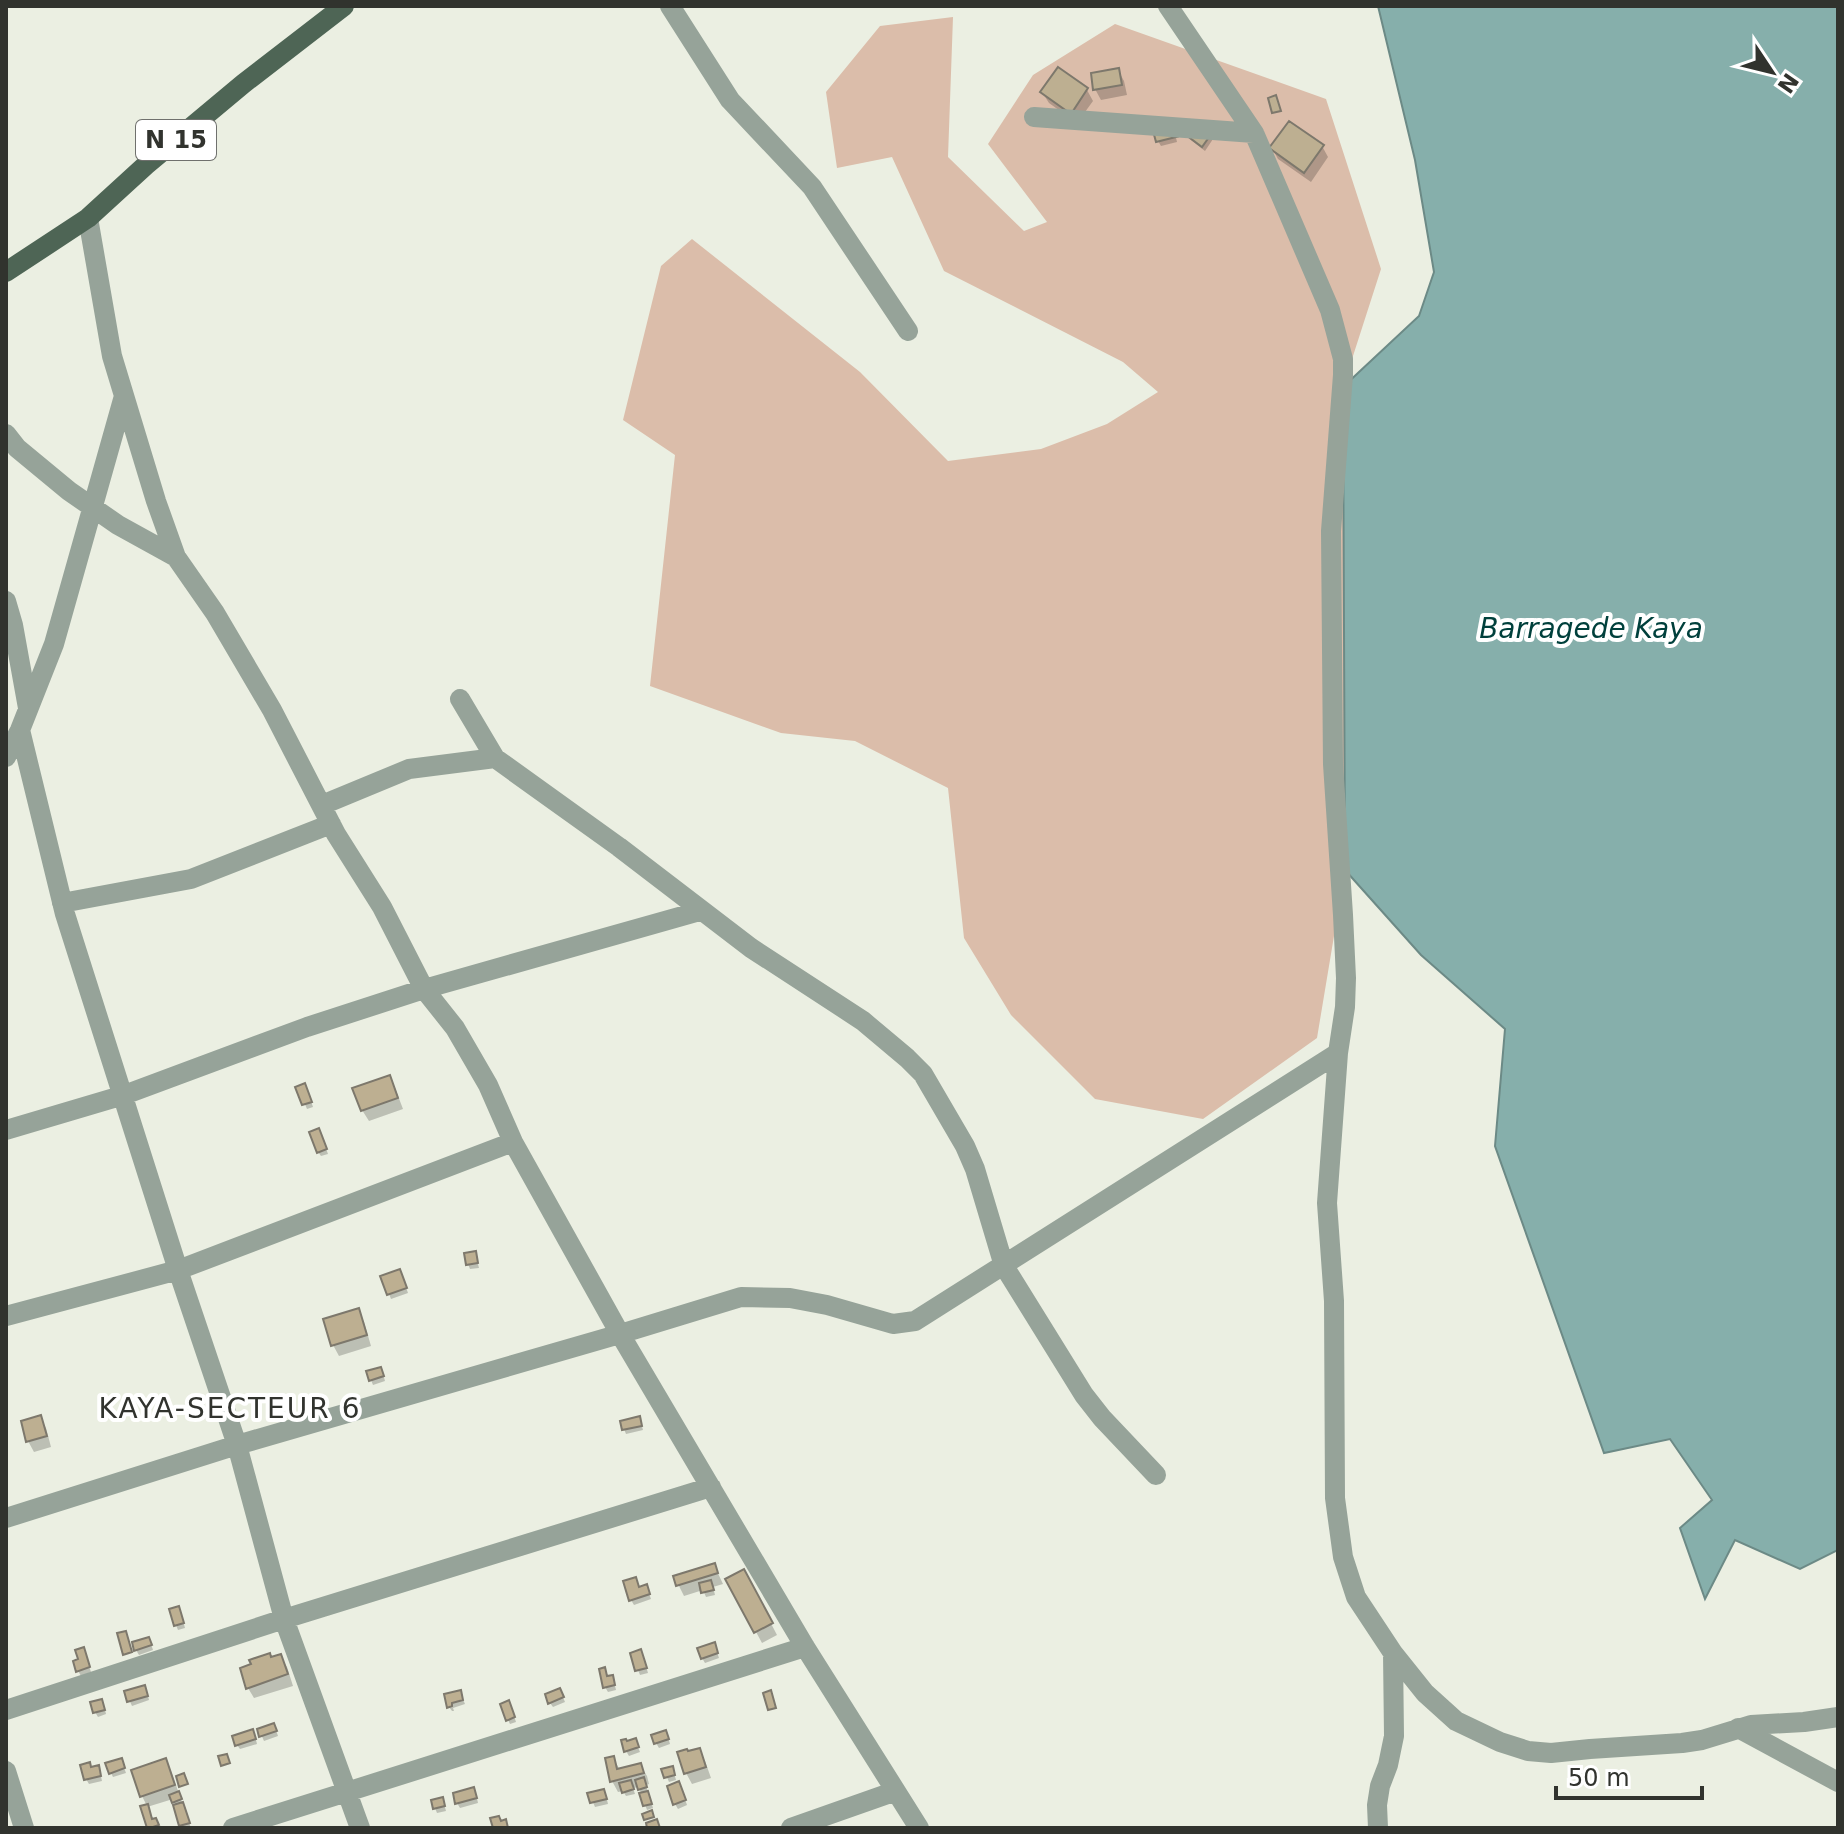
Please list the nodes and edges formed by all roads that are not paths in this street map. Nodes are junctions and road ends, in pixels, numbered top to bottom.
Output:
1 (344, 6) edge
2 (670, 6) edge
3 (1168, 6) edge
4 (1034, 117) dead end
5 (1254, 133) junction
6 (88, 218) junction
7 (6, 272) edge
8 (908, 331) dead end
9 (124, 396) junction
10 (6, 434) edge
11 (91, 507) junction
12 (176, 557) junction
13 (6, 601) edge
14 (460, 699) dead end
15 (28, 708) junction
16 (20, 730) junction
17 (6, 757) edge
18 (495, 758) junction
19 (322, 805) junction
20 (331, 824) junction
21 (62, 903) junction
22 (700, 911) junction
23 (424, 989) junction
24 (1338, 1053) junction
25 (124, 1095) junction
26 (6, 1130) edge
27 (513, 1142) junction
28 (1004, 1266) junction
29 (178, 1270) junction
30 (6, 1316) edge
31 (620, 1334) junction
32 (237, 1445) junction
33 (1156, 1475) dead end
34 (711, 1487) junction
35 (6, 1518) edge
36 (284, 1619) junction
37 (805, 1647) junction
38 (1393, 1653) junction
39 (6, 1710) edge
40 (1838, 1717) edge
41 (1738, 1728) junction
42 (6, 1771) edge
43 (1838, 1782) edge
44 (896, 1791) junction
45 (347, 1792) junction
46 (24, 1828) edge
47 (233, 1828) edge
48 (360, 1828) edge
49 (791, 1828) edge
50 (919, 1828) edge
51 (1378, 1828) edge

1 - 6 main road, N 15
2 - 8 street
3 - 5 street
4 - 5 street
5 - 24 street
6 - 7 main road, N 15
6 - 9 street
9 - 11 street
9 - 12 street
10 - 11 street
11 - 12 street
11 - 15 street
12 - 19 street
13 - 15 street
14 - 18 street
15 - 16 street
16 - 17 street
16 - 21 street
18 - 19 street
18 - 22 street
19 - 20 street
20 - 21 street
20 - 23 street
21 - 25 street
22 - 23 street
22 - 28 street
23 - 25 street
23 - 27 street
24 - 28 street
24 - 38 street
25 - 26 street
25 - 29 street
27 - 29 street
27 - 31 street
28 - 31 street
28 - 33 street
29 - 30 street
29 - 32 street
31 - 32 street
31 - 34 street
32 - 35 street
32 - 36 street
34 - 36 street
34 - 37 street
36 - 39 street
36 - 45 street
37 - 44 street
37 - 45 street
38 - 41 street
38 - 51 street
40 - 41 street
41 - 43 street
42 - 46 street
44 - 49 street
44 - 50 street
45 - 47 street
45 - 48 street

